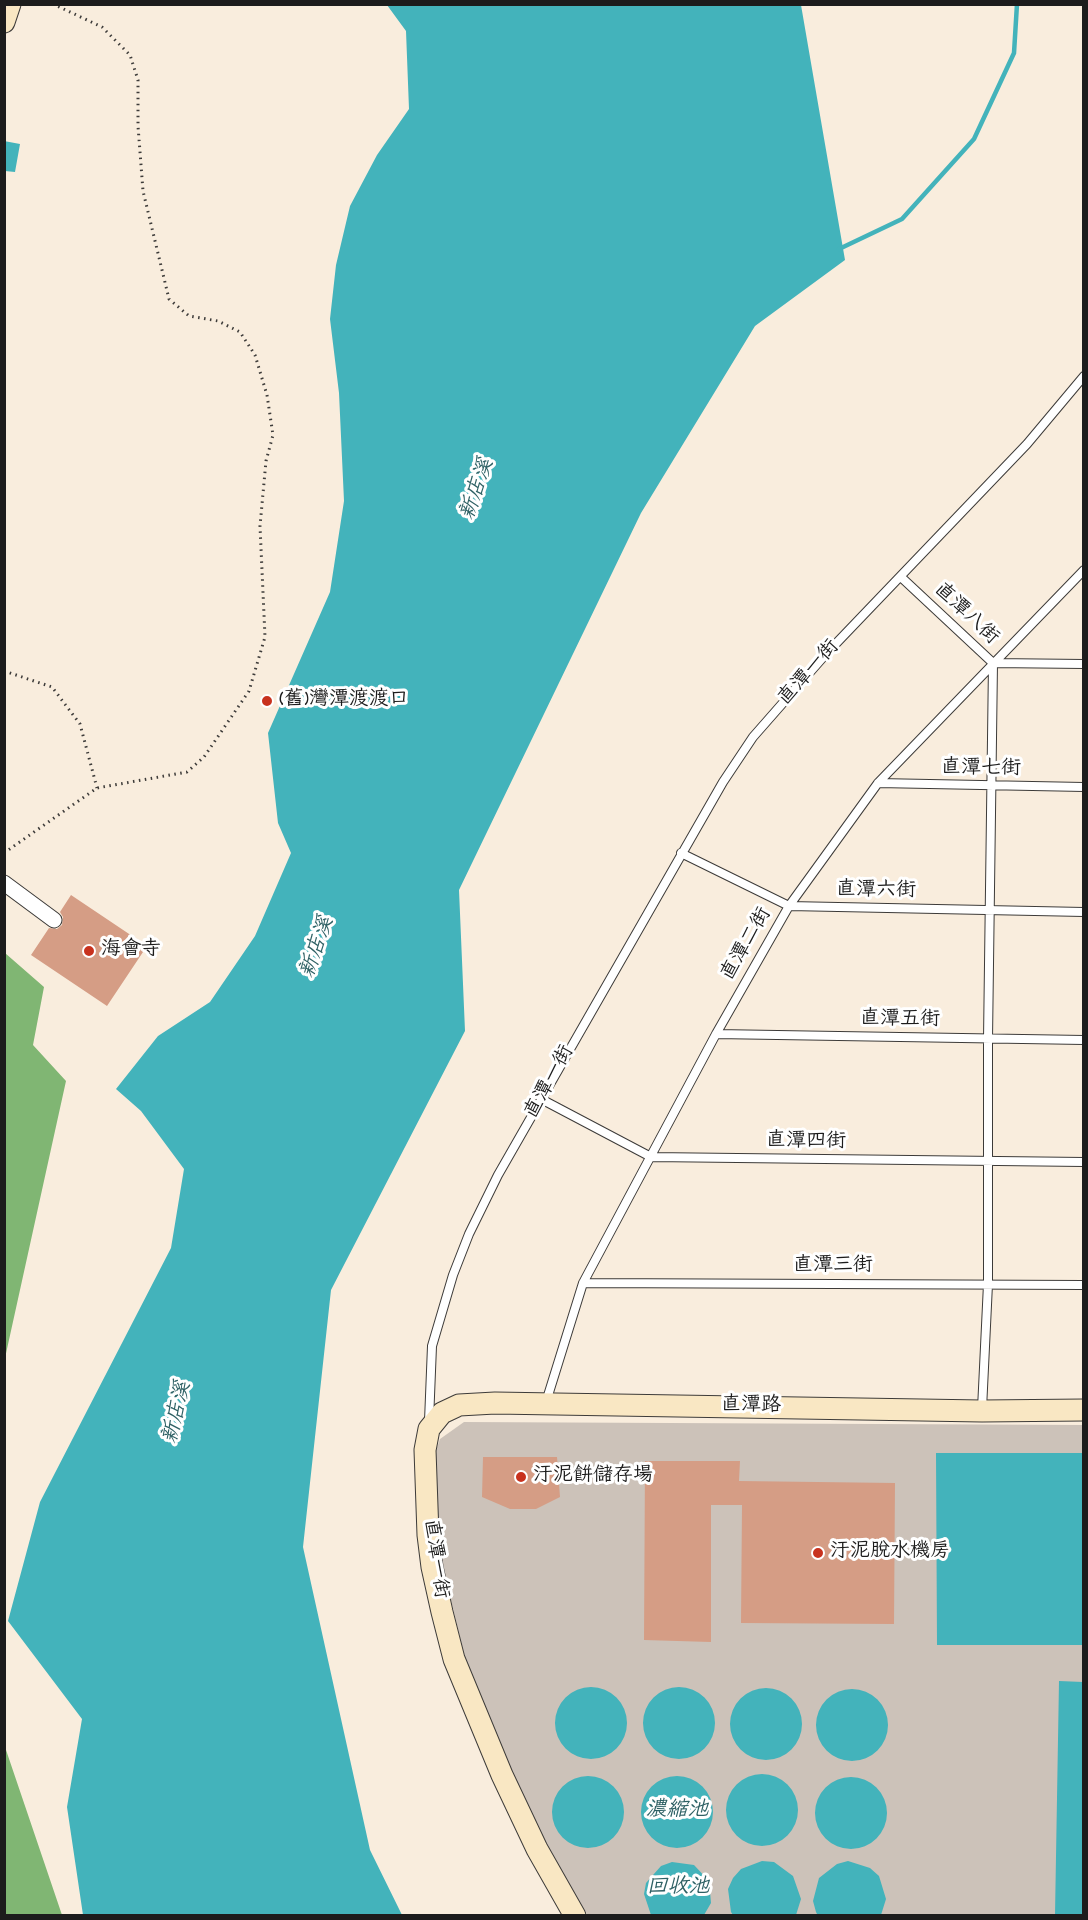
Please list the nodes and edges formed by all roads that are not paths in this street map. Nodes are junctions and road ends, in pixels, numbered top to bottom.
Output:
1 (10, 4) edge
2 (4, 22) edge
3 (1083, 376) edge
4 (1083, 570) edge
5 (902, 578) junction
6 (993, 663) junction
7 (1083, 664) edge
8 (878, 783) junction
9 (990, 788) junction
10 (1083, 788) edge
11 (681, 853) junction
12 (4, 883) edge
13 (789, 906) junction
14 (989, 911) junction
15 (1083, 912) edge
16 (54, 920) dead end
17 (716, 1034) junction
18 (988, 1039) junction
19 (1083, 1040) edge
20 (541, 1099) junction
21 (651, 1157) junction
22 (987, 1162) junction
23 (1083, 1162) edge
24 (583, 1283) junction
25 (988, 1284) junction
26 (1083, 1285) edge
27 (545, 1404) junction
28 (1083, 1410) edge
29 (982, 1411) junction
30 (429, 1429) junction
31 (575, 1916) edge

1 - 2 street
3 - 5 lane, 直潭一街
4 - 6 lane, 直潭二街
5 - 6 lane, 直潭八街
5 - 11 lane, 直潭一街
6 - 7 lane, 直潭八街
6 - 8 lane, 直潭二街
6 - 9 lane
8 - 9 lane, 直潭七街
8 - 13 lane, 直潭二街
9 - 10 lane, 直潭七街
9 - 14 lane
11 - 13 lane, 直潭六街
11 - 20 lane, 直潭一街
12 - 16 street
13 - 14 lane, 直潭六街
13 - 17 lane, 直潭二街
14 - 15 lane, 直潭六街
14 - 18 lane
17 - 18 lane, 直潭五街
17 - 21 lane, 直潭二街
18 - 19 lane, 直潭五街
18 - 22 lane
20 - 21 lane, 直潭四街
20 - 30 lane, 直潭一街
21 - 22 lane, 直潭四街
21 - 24 lane, 直潭二街
22 - 23 lane, 直潭四街
22 - 25 lane
24 - 25 lane, 直潭三街
24 - 27 lane, 直潭二街
25 - 26 lane, 直潭三街
25 - 29 lane
27 - 29 street, 直潭路
27 - 30 street, 直潭路
28 - 29 street, 直潭路
30 - 31 street, 直潭一街

